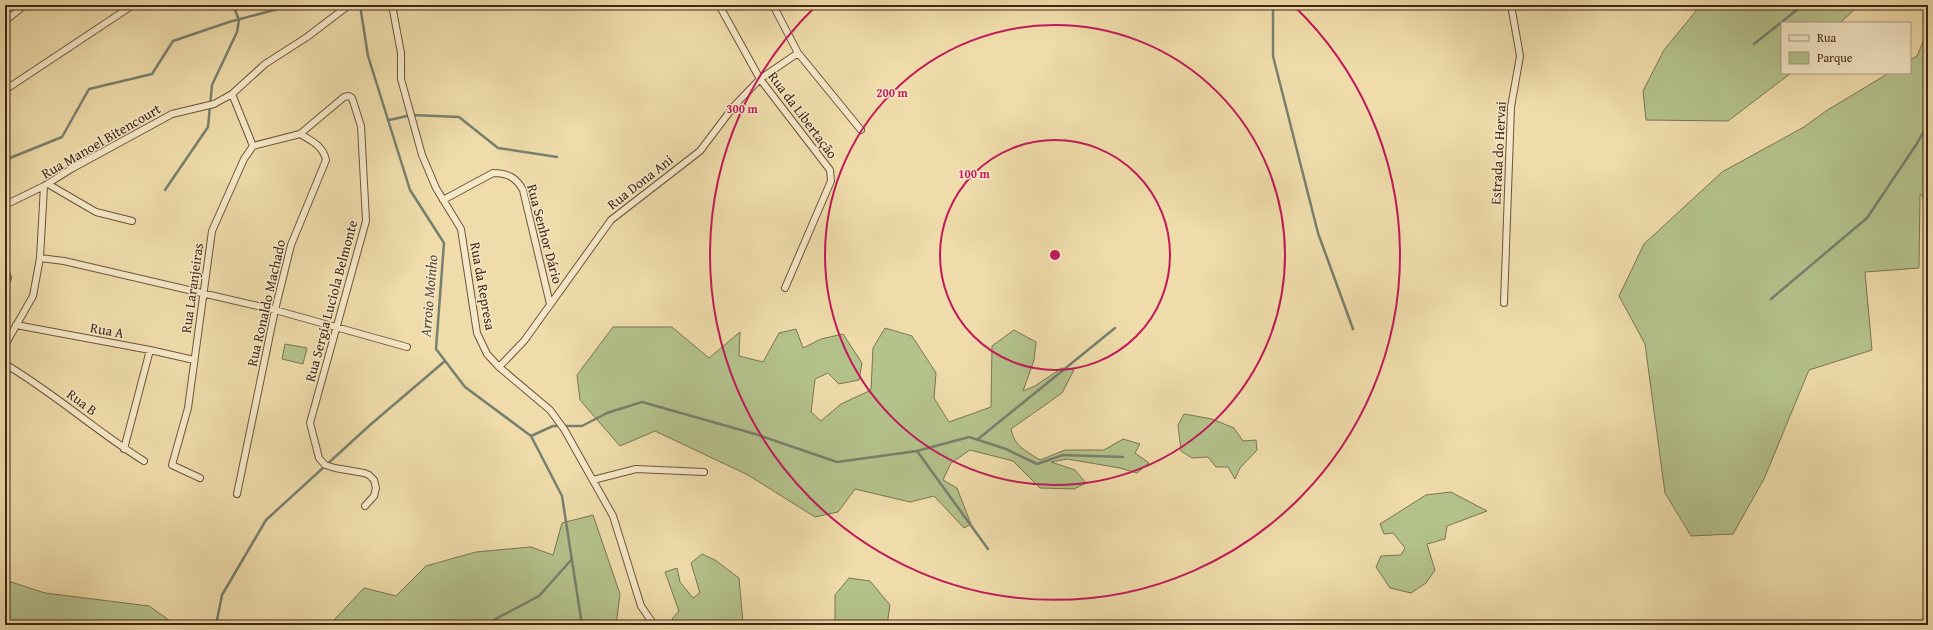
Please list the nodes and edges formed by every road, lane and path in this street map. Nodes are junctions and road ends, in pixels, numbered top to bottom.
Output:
1 (25, 5) edge
2 (133, 5) edge
3 (349, 5) edge
4 (392, 5) edge
5 (719, 5) edge
6 (773, 5) edge
7 (1511, 5) edge
8 (5, 21) edge
9 (798, 53) junction
10 (760, 79) junction
11 (5, 90) edge
12 (232, 94) junction
13 (861, 130) dead end
14 (300, 134) junction
15 (253, 146) junction
16 (46, 185) junction
17 (443, 200) junction
18 (5, 205) edge
19 (132, 221) dead end
20 (40, 258) junction
21 (785, 288) dead end
22 (203, 293) junction
23 (1504, 303) dead end
24 (550, 304) junction
25 (275, 310) junction
26 (16, 325) junction
27 (337, 326) junction
28 (5, 345) edge
29 (408, 347) dead end
30 (150, 350) junction
31 (194, 360) junction
32 (5, 364) edge
33 (499, 367) junction
34 (124, 448) junction
35 (144, 461) dead end
36 (704, 472) dead end
37 (200, 478) dead end
38 (593, 480) junction
39 (237, 494) dead end
40 (365, 506) dead end
41 (654, 625) edge

1 - 8 street
2 - 11 street
3 - 12 street, Rua Manoel Bitencourt
4 - 17 street, Rua da Represa
5 - 10 street, Rua da Libertação
6 - 9 street
7 - 23 street, Estrada do Hervai
9 - 10 street, Rua Dona Ani
9 - 13 street
10 - 21 street, Rua da Libertação
10 - 24 street, Rua Dona Ani
12 - 15 street
12 - 16 street, Rua Manoel Bitencourt
14 - 15 street
14 - 25 street, Rua Ronaldo Machado
14 - 27 street, Rua Sergia Luciola Belmonte
15 - 22 street, Rua Laranjeiras
16 - 18 street
16 - 19 street
16 - 20 street, Rua Manoel Bitencourt
17 - 24 street, Rua Senhor Dário
17 - 33 street, Rua da Represa
20 - 22 street
20 - 26 street, Rua Manoel Bitencourt
22 - 25 street
22 - 31 street, Rua Laranjeiras
24 - 33 street, Rua Dona Ani
25 - 27 street
25 - 39 street, Rua Ronaldo Machado
26 - 28 street, Rua Manoel Bitencourt
26 - 30 street, Rua A
27 - 29 street
27 - 40 street, Rua Sergia Luciola Belmonte
30 - 31 street, Rua A
30 - 34 street
31 - 37 street, Rua Laranjeiras
32 - 34 street, Rua B
33 - 38 street, Rua da Represa
34 - 35 street, Rua B
36 - 38 street
38 - 41 street, Rua da Represa

